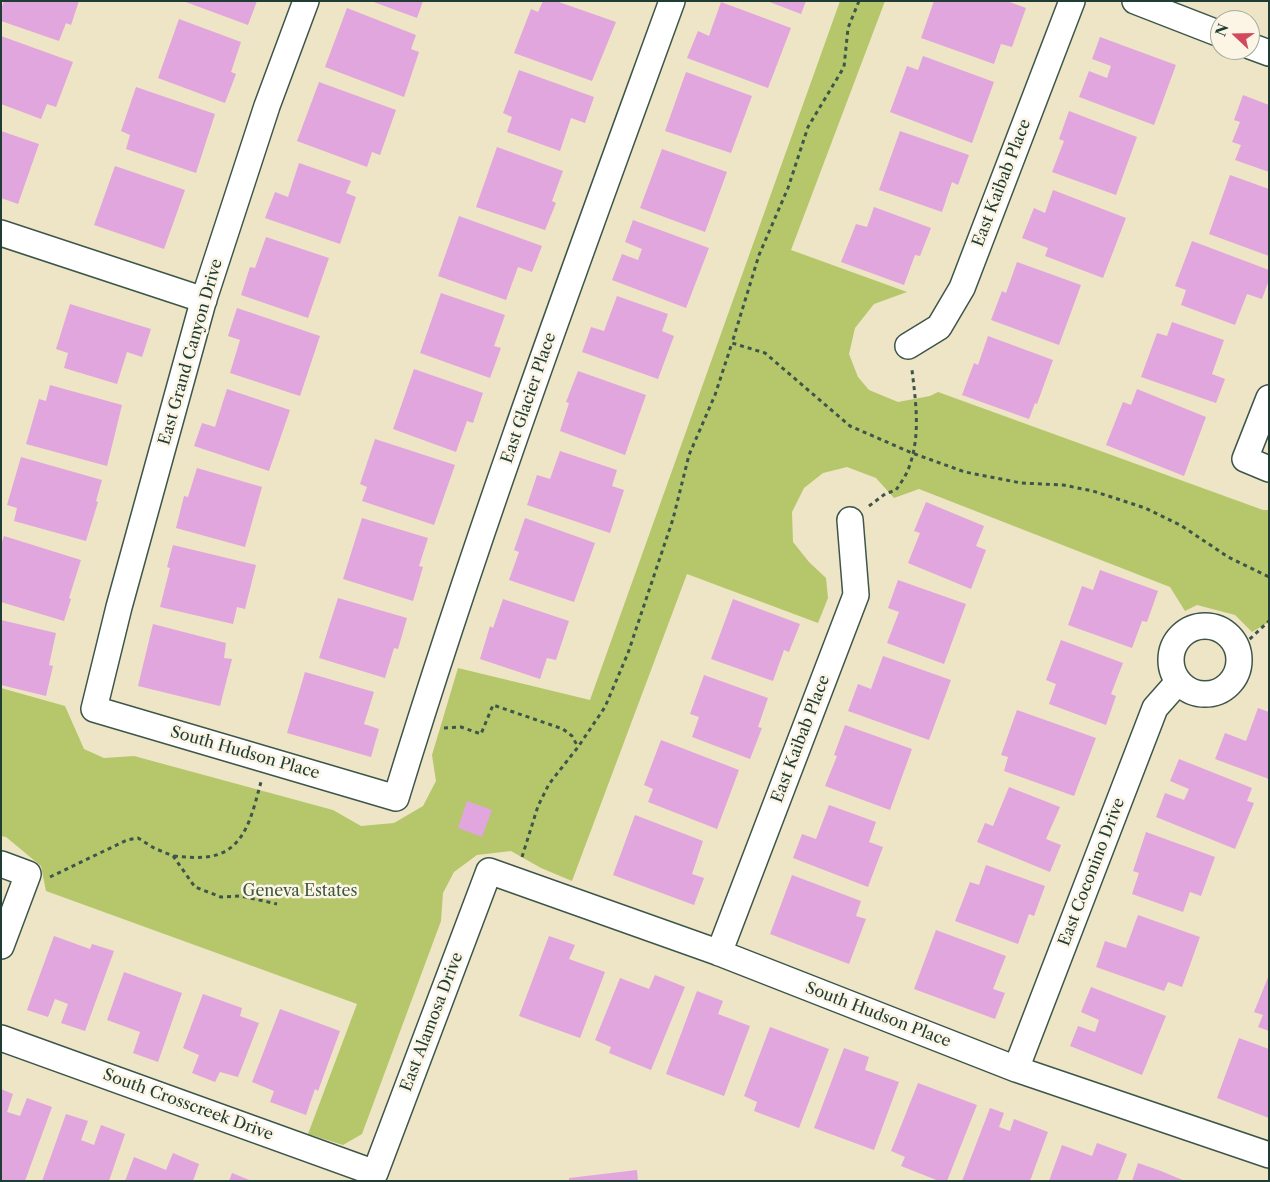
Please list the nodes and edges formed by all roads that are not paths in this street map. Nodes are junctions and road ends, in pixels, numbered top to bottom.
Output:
1 (306, 1) edge
2 (672, 1) edge
3 (1072, 1) edge
4 (1135, 1) edge
5 (1210, 30) edge
6 (1, 233) edge
7 (204, 300) junction
8 (908, 346) road end
9 (1269, 398) edge
10 (1269, 469) edge
11 (850, 520) road end
12 (1178, 682) junction
13 (94, 709) joint
14 (396, 798) joint
15 (1, 864) edge
16 (489, 871) joint
17 (1, 946) edge
18 (719, 953) junction
19 (1, 1038) edge
20 (1016, 1069) junction
21 (1269, 1155) edge
22 (375, 1173) joint

1 - 7 street, East Grand Canyon Drive
2 - 14 street, East Glacier Place
3 - 8 street, East Kaibab Place
4 - 5 street
6 - 7 street
7 - 13 street, East Grand Canyon Drive
9 - 10 street
11 - 18 street, East Kaibab Place
12 - 12 street
12 - 20 street, East Coconino Drive
13 - 14 street, South Hudson Place
15 - 17 street
16 - 18 street, South Hudson Place
16 - 22 street, East Alamosa Drive
18 - 20 street, South Hudson Place
19 - 22 street, South Crosscreek Drive
20 - 21 street, South Hudson Place

